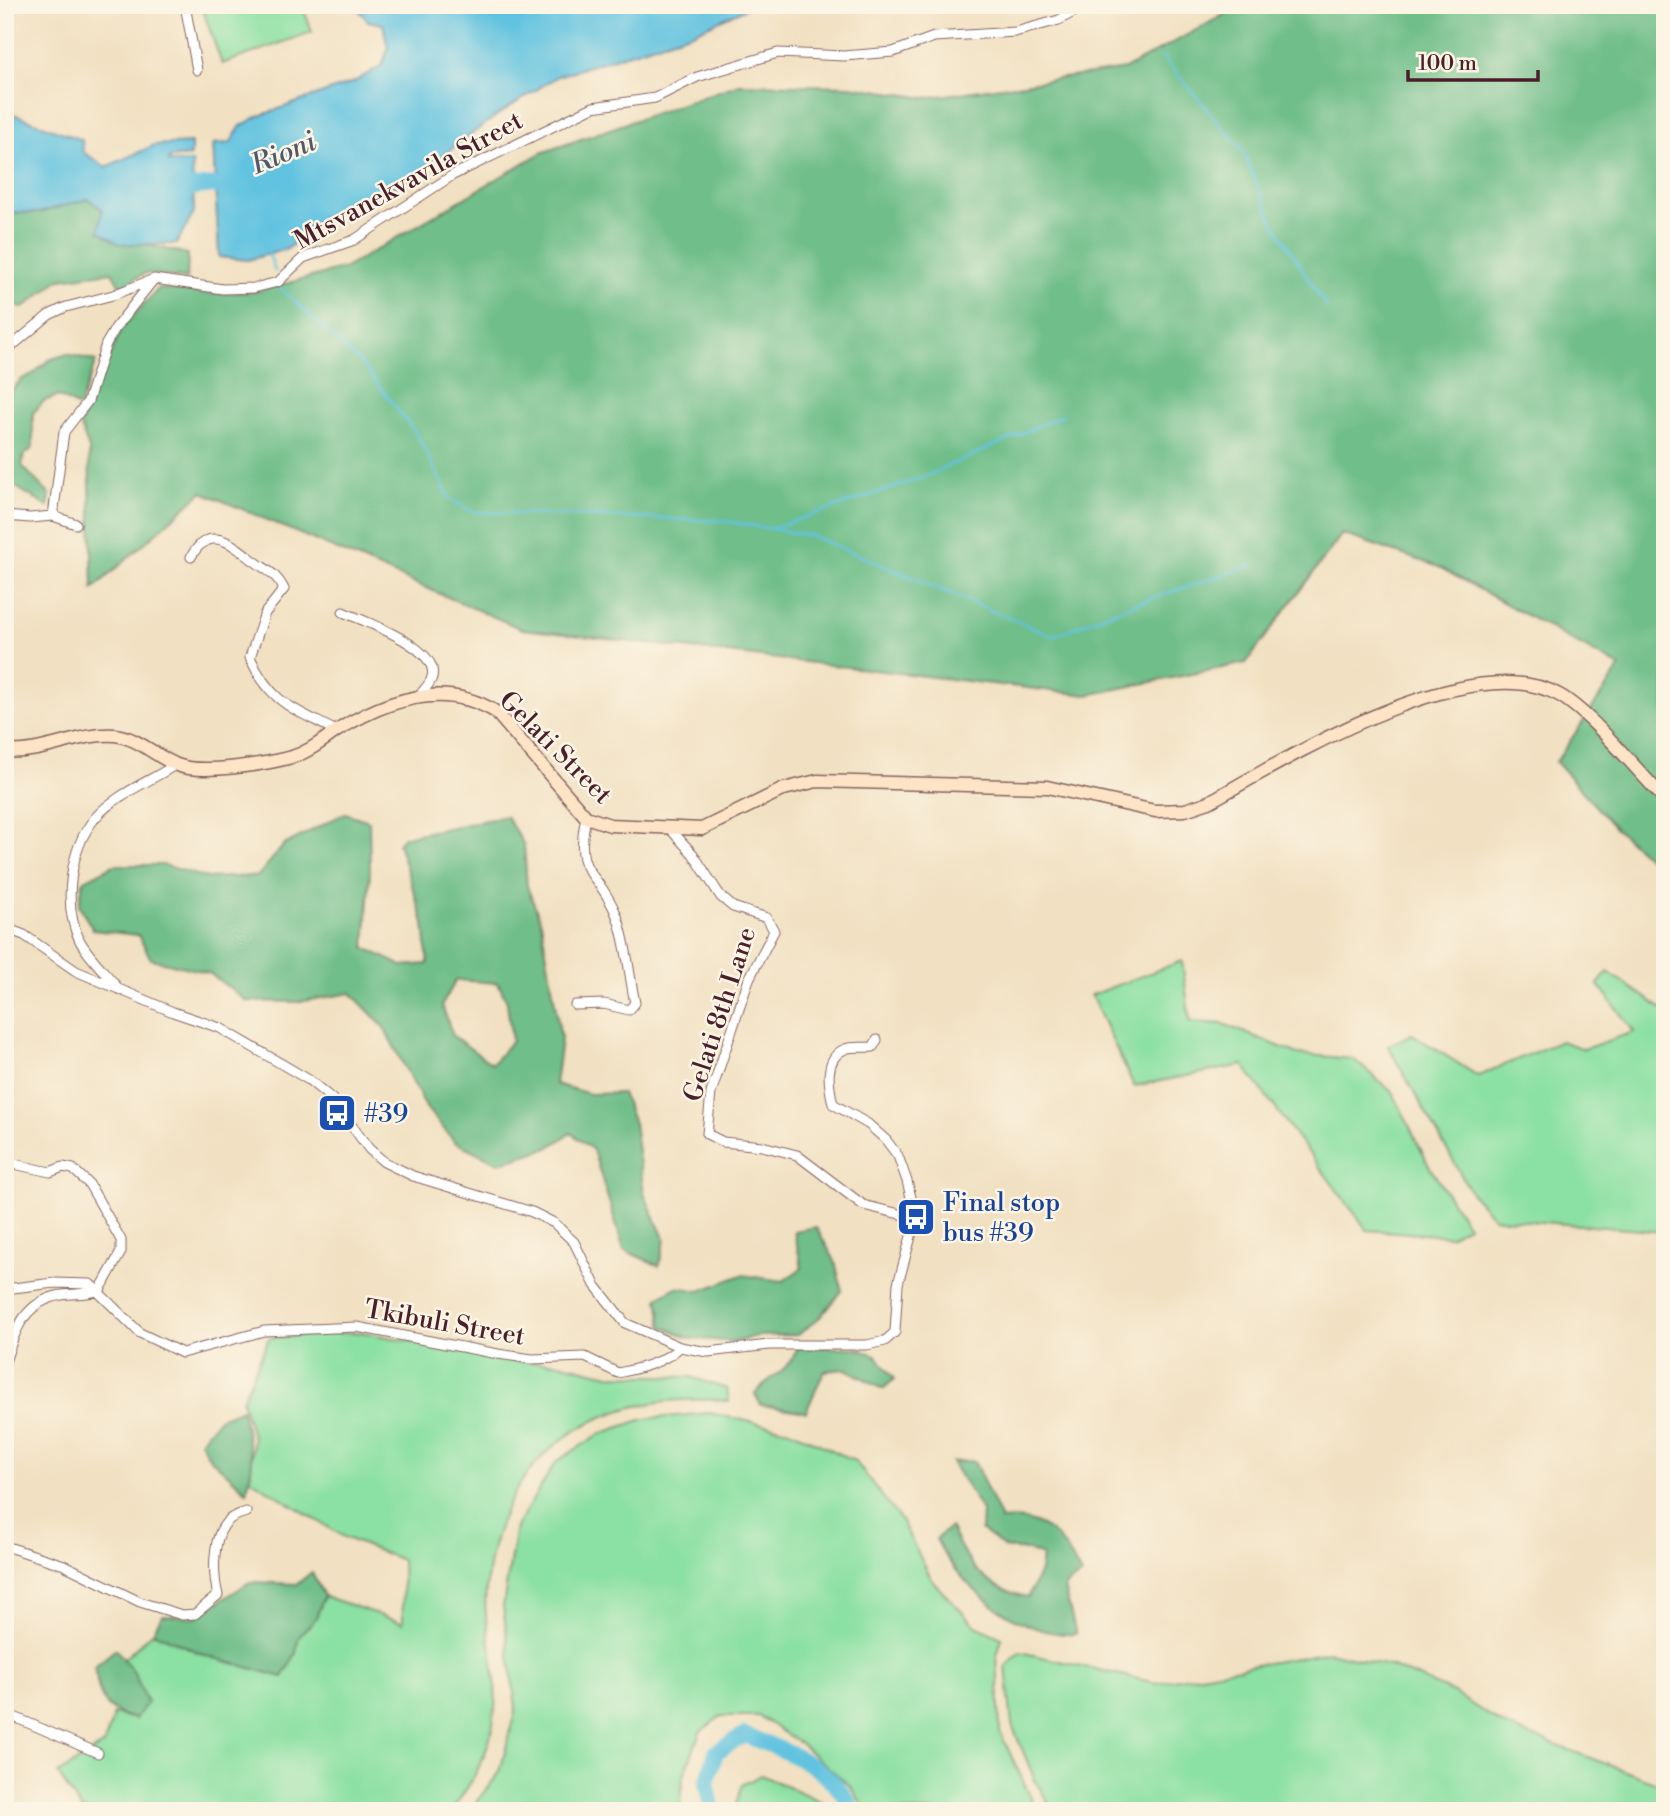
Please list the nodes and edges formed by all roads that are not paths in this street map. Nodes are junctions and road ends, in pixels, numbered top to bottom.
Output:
1 (185, 5) edge
2 (1086, 5) edge
3 (197, 70) dead end
4 (153, 279) junction
5 (5, 342) edge
6 (5, 516) edge
7 (53, 516) junction
8 (76, 523) dead end
9 (191, 557) dead end
10 (343, 612) dead end
11 (418, 697) junction
12 (336, 731) junction
13 (5, 751) edge
14 (175, 765) junction
15 (1665, 799) edge
16 (586, 817) junction
17 (671, 830) junction
18 (5, 928) edge
19 (119, 990) junction
20 (575, 1005) dead end
21 (877, 1040) dead end
22 (5, 1162) edge
23 (916, 1218) junction
24 (5, 1289) edge
25 (100, 1290) junction
26 (680, 1347) junction
27 (5, 1362) edge
28 (246, 1512) dead end
29 (5, 1546) edge
30 (5, 1713) edge
31 (98, 1754) dead end

1 - 3 street
2 - 4 street, Mtsvanekvavila Street
4 - 5 street
4 - 7 street
6 - 7 street
7 - 8 street
9 - 12 street
10 - 11 street
11 - 12 main road, Gelati Street
11 - 16 main road, Gelati Street
12 - 14 main road, Gelati Street
13 - 14 main road, Gelati Street
14 - 19 street
15 - 17 main road, Gelati Street
16 - 17 main road, Gelati Street
16 - 20 street
17 - 23 street, Gelati 8th Lane
18 - 19 street
19 - 26 street
21 - 23 street
22 - 25 street
23 - 26 street
24 - 25 street
25 - 26 street, Tkibuli Street
25 - 27 street
28 - 29 street
30 - 31 street

